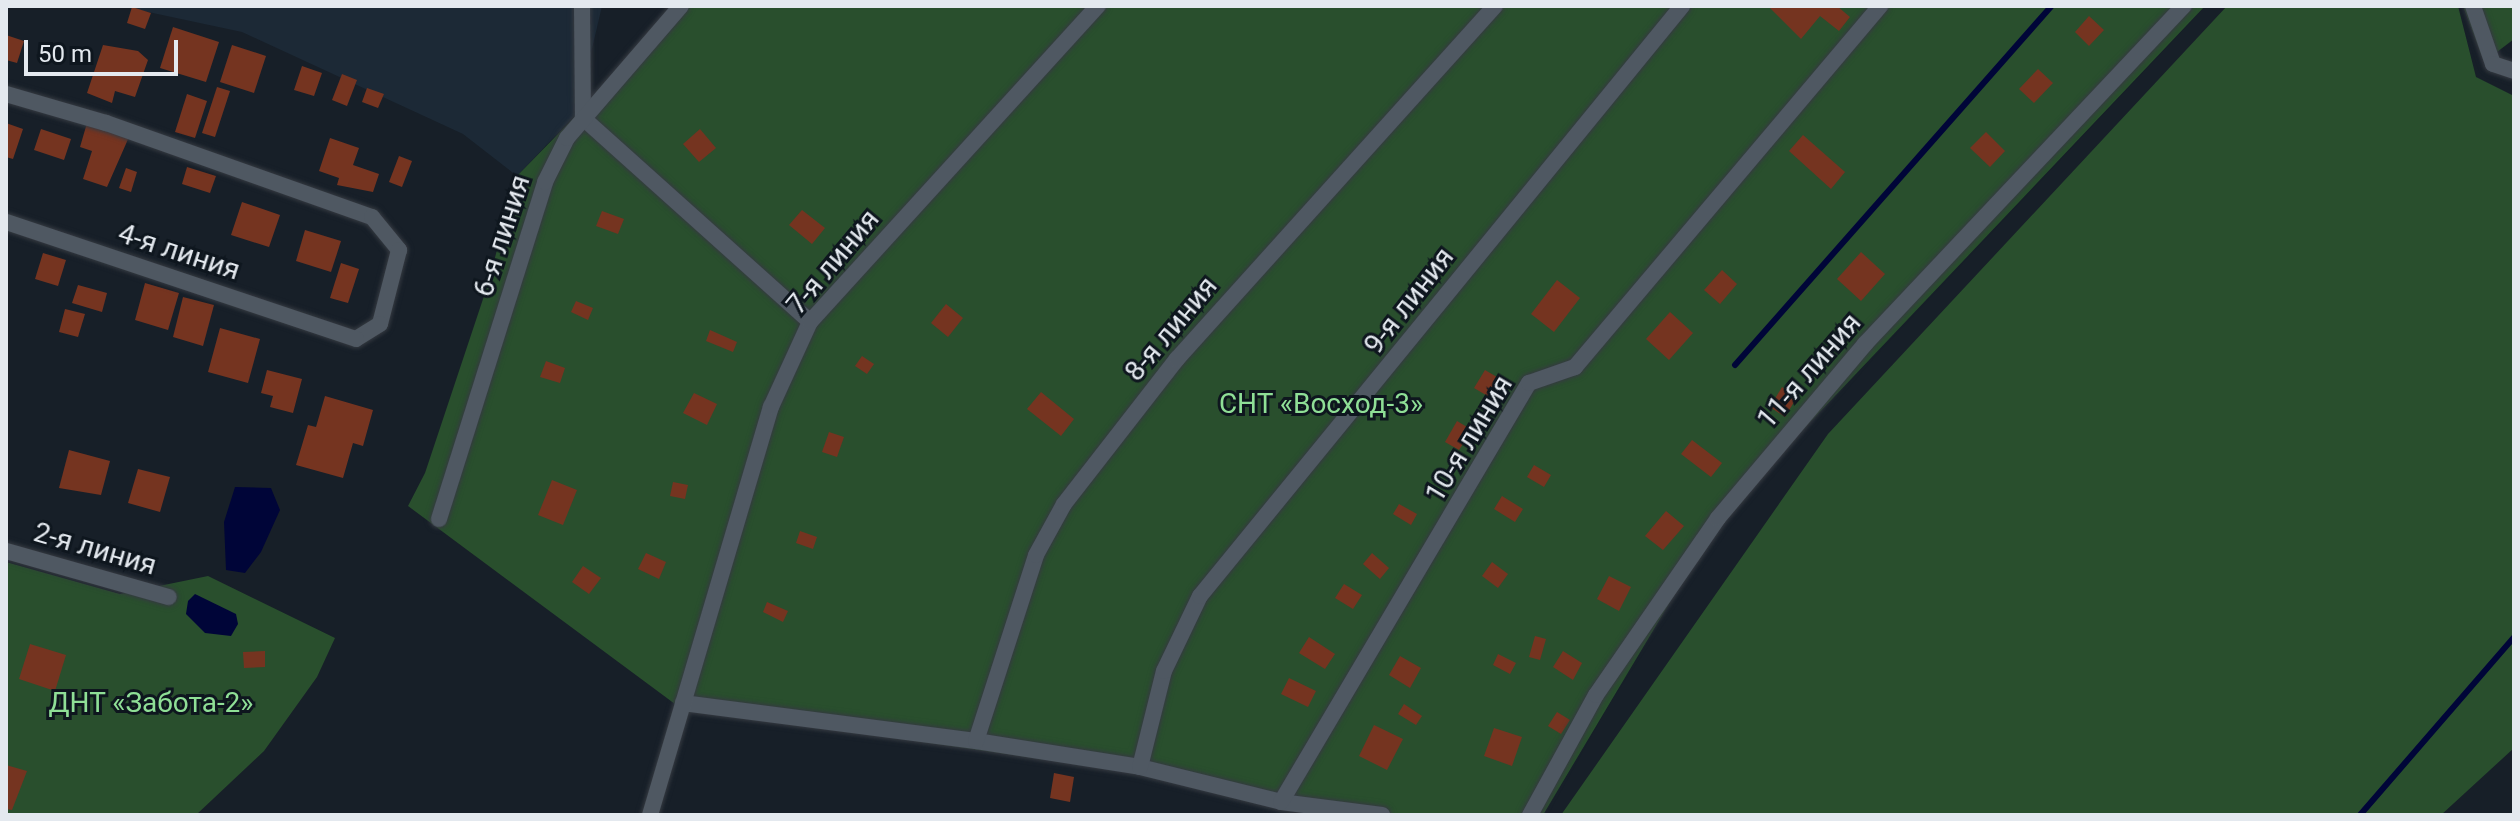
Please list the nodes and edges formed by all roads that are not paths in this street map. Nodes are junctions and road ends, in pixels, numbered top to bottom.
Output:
1 (582, 6) edge
2 (681, 6) edge
3 (1098, 6) edge
4 (1495, 6) edge
5 (1682, 6) edge
6 (1880, 6) edge
7 (2184, 6) edge
8 (2473, 6) edge
9 (2514, 71) edge
10 (6, 94) edge
11 (583, 118) junction
12 (6, 222) edge
13 (810, 322) junction
14 (439, 519) dead end
15 (6, 551) edge
16 (169, 597) dead end
17 (683, 703) junction
18 (976, 741) junction
19 (1140, 767) junction
20 (1281, 802) junction
21 (650, 815) edge
22 (1382, 815) edge
23 (1530, 815) edge

1 - 11 street
2 - 11 street, 6-я линия
3 - 13 street, 7-я линия
4 - 18 street, 8-я линия
5 - 19 street, 9-я линия
6 - 20 street, 10-я линия
7 - 23 street, 11-я линия
8 - 9 street
10 - 12 street, 4-я линия
11 - 13 street
11 - 14 street, 6-я линия
13 - 17 street, 7-я линия
15 - 16 street, 2-я линия
17 - 18 street
17 - 21 street, 7-я линия
18 - 19 street
19 - 20 street
20 - 22 street

